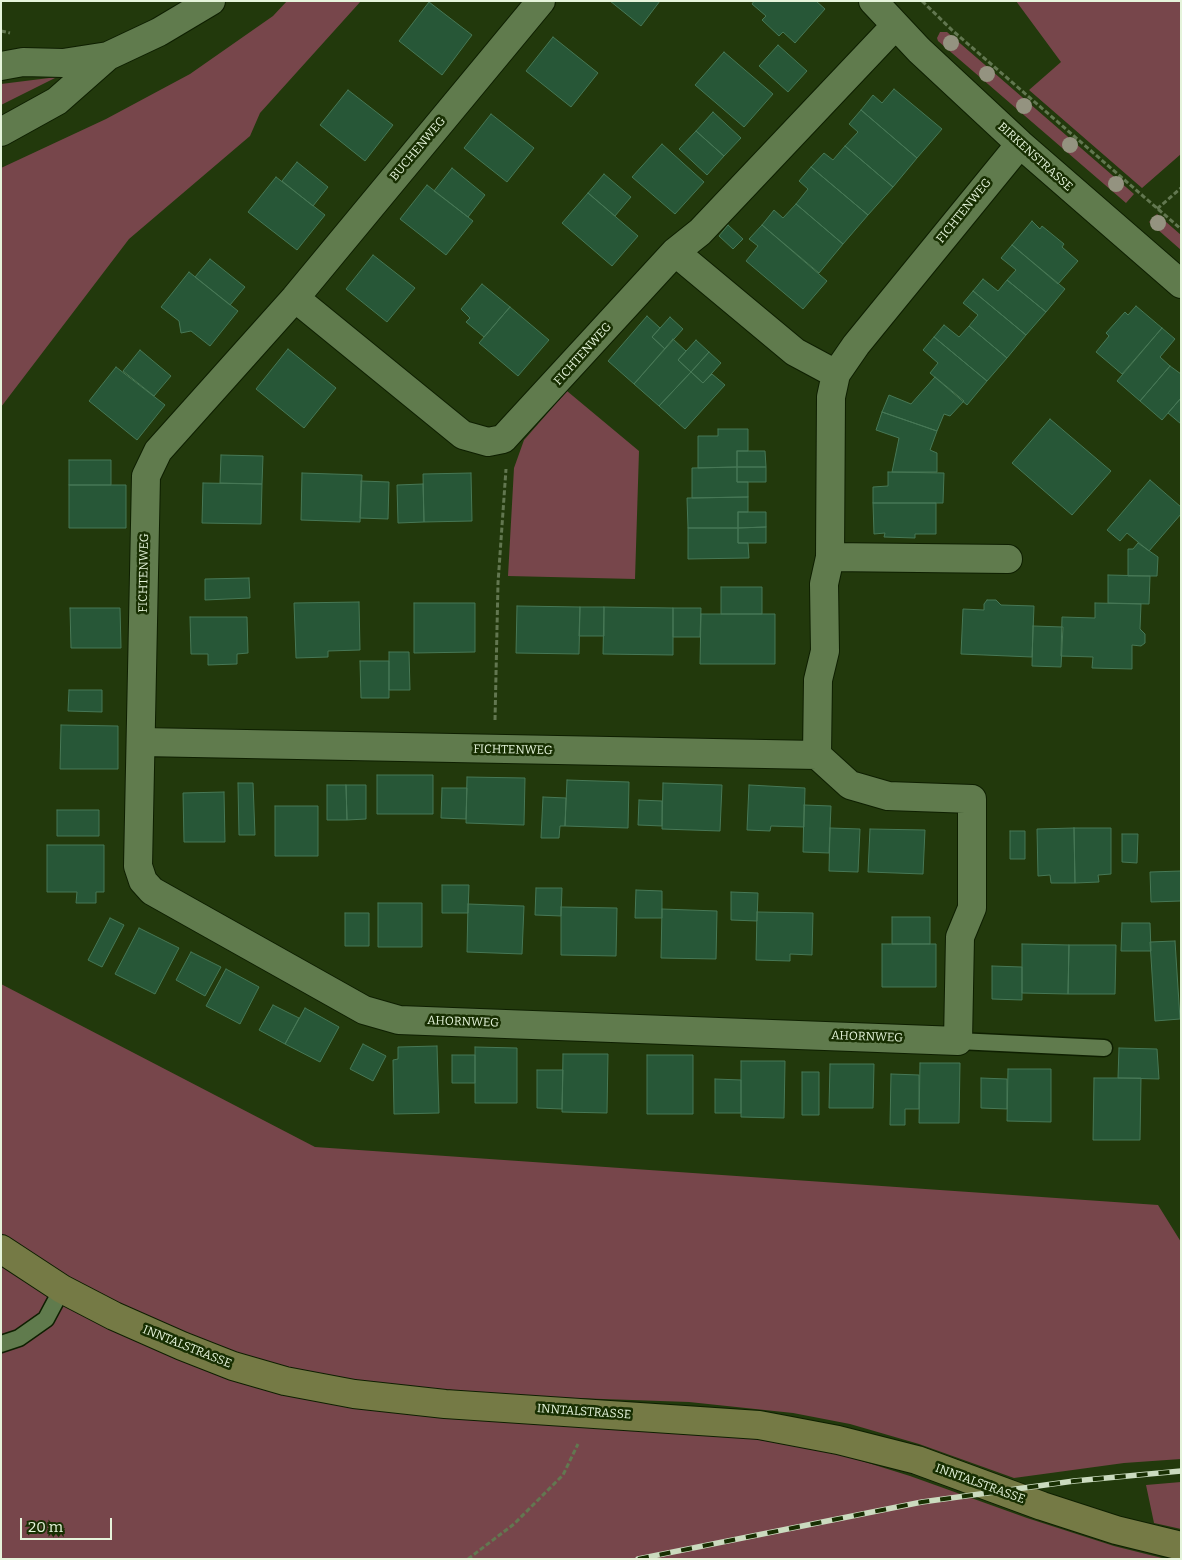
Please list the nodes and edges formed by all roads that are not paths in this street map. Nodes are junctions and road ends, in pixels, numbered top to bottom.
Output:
1 (211, 1) edge
2 (541, 1) edge
3 (873, 1) edge
4 (895, 26) junction
5 (11, 54) edge
6 (108, 56) junction
7 (1, 132) edge
8 (1020, 144) junction
9 (675, 252) junction
10 (1181, 284) edge
11 (295, 298) junction
12 (836, 374) junction
13 (830, 557) junction
14 (1008, 559) dead end
15 (142, 742) junction
16 (817, 756) junction
17 (958, 1041) junction
18 (1104, 1048) dead end
19 (1, 1249) edge
20 (62, 1289) junction
21 (1, 1344) edge
22 (1181, 1546) edge

1 - 6 street
2 - 11 street, BUCHENWEG
3 - 4 street, BIRKENSTRASSE
4 - 8 street, BIRKENSTRASSE
4 - 9 street
5 - 6 street
6 - 7 street
8 - 10 street, BIRKENSTRASSE
8 - 12 street, FICHTENWEG
9 - 11 street, FICHTENWEG
9 - 12 street
11 - 15 street, FICHTENWEG
12 - 13 street, FICHTENWEG
13 - 14 street
13 - 16 street, FICHTENWEG
15 - 16 street, FICHTENWEG
15 - 17 street, AHORNWEG
16 - 17 street
17 - 18 lane, AHORNWEG
19 - 20 main road, INNTALSTRASSE
20 - 21 lane
20 - 22 main road, INNTALSTRASSE

